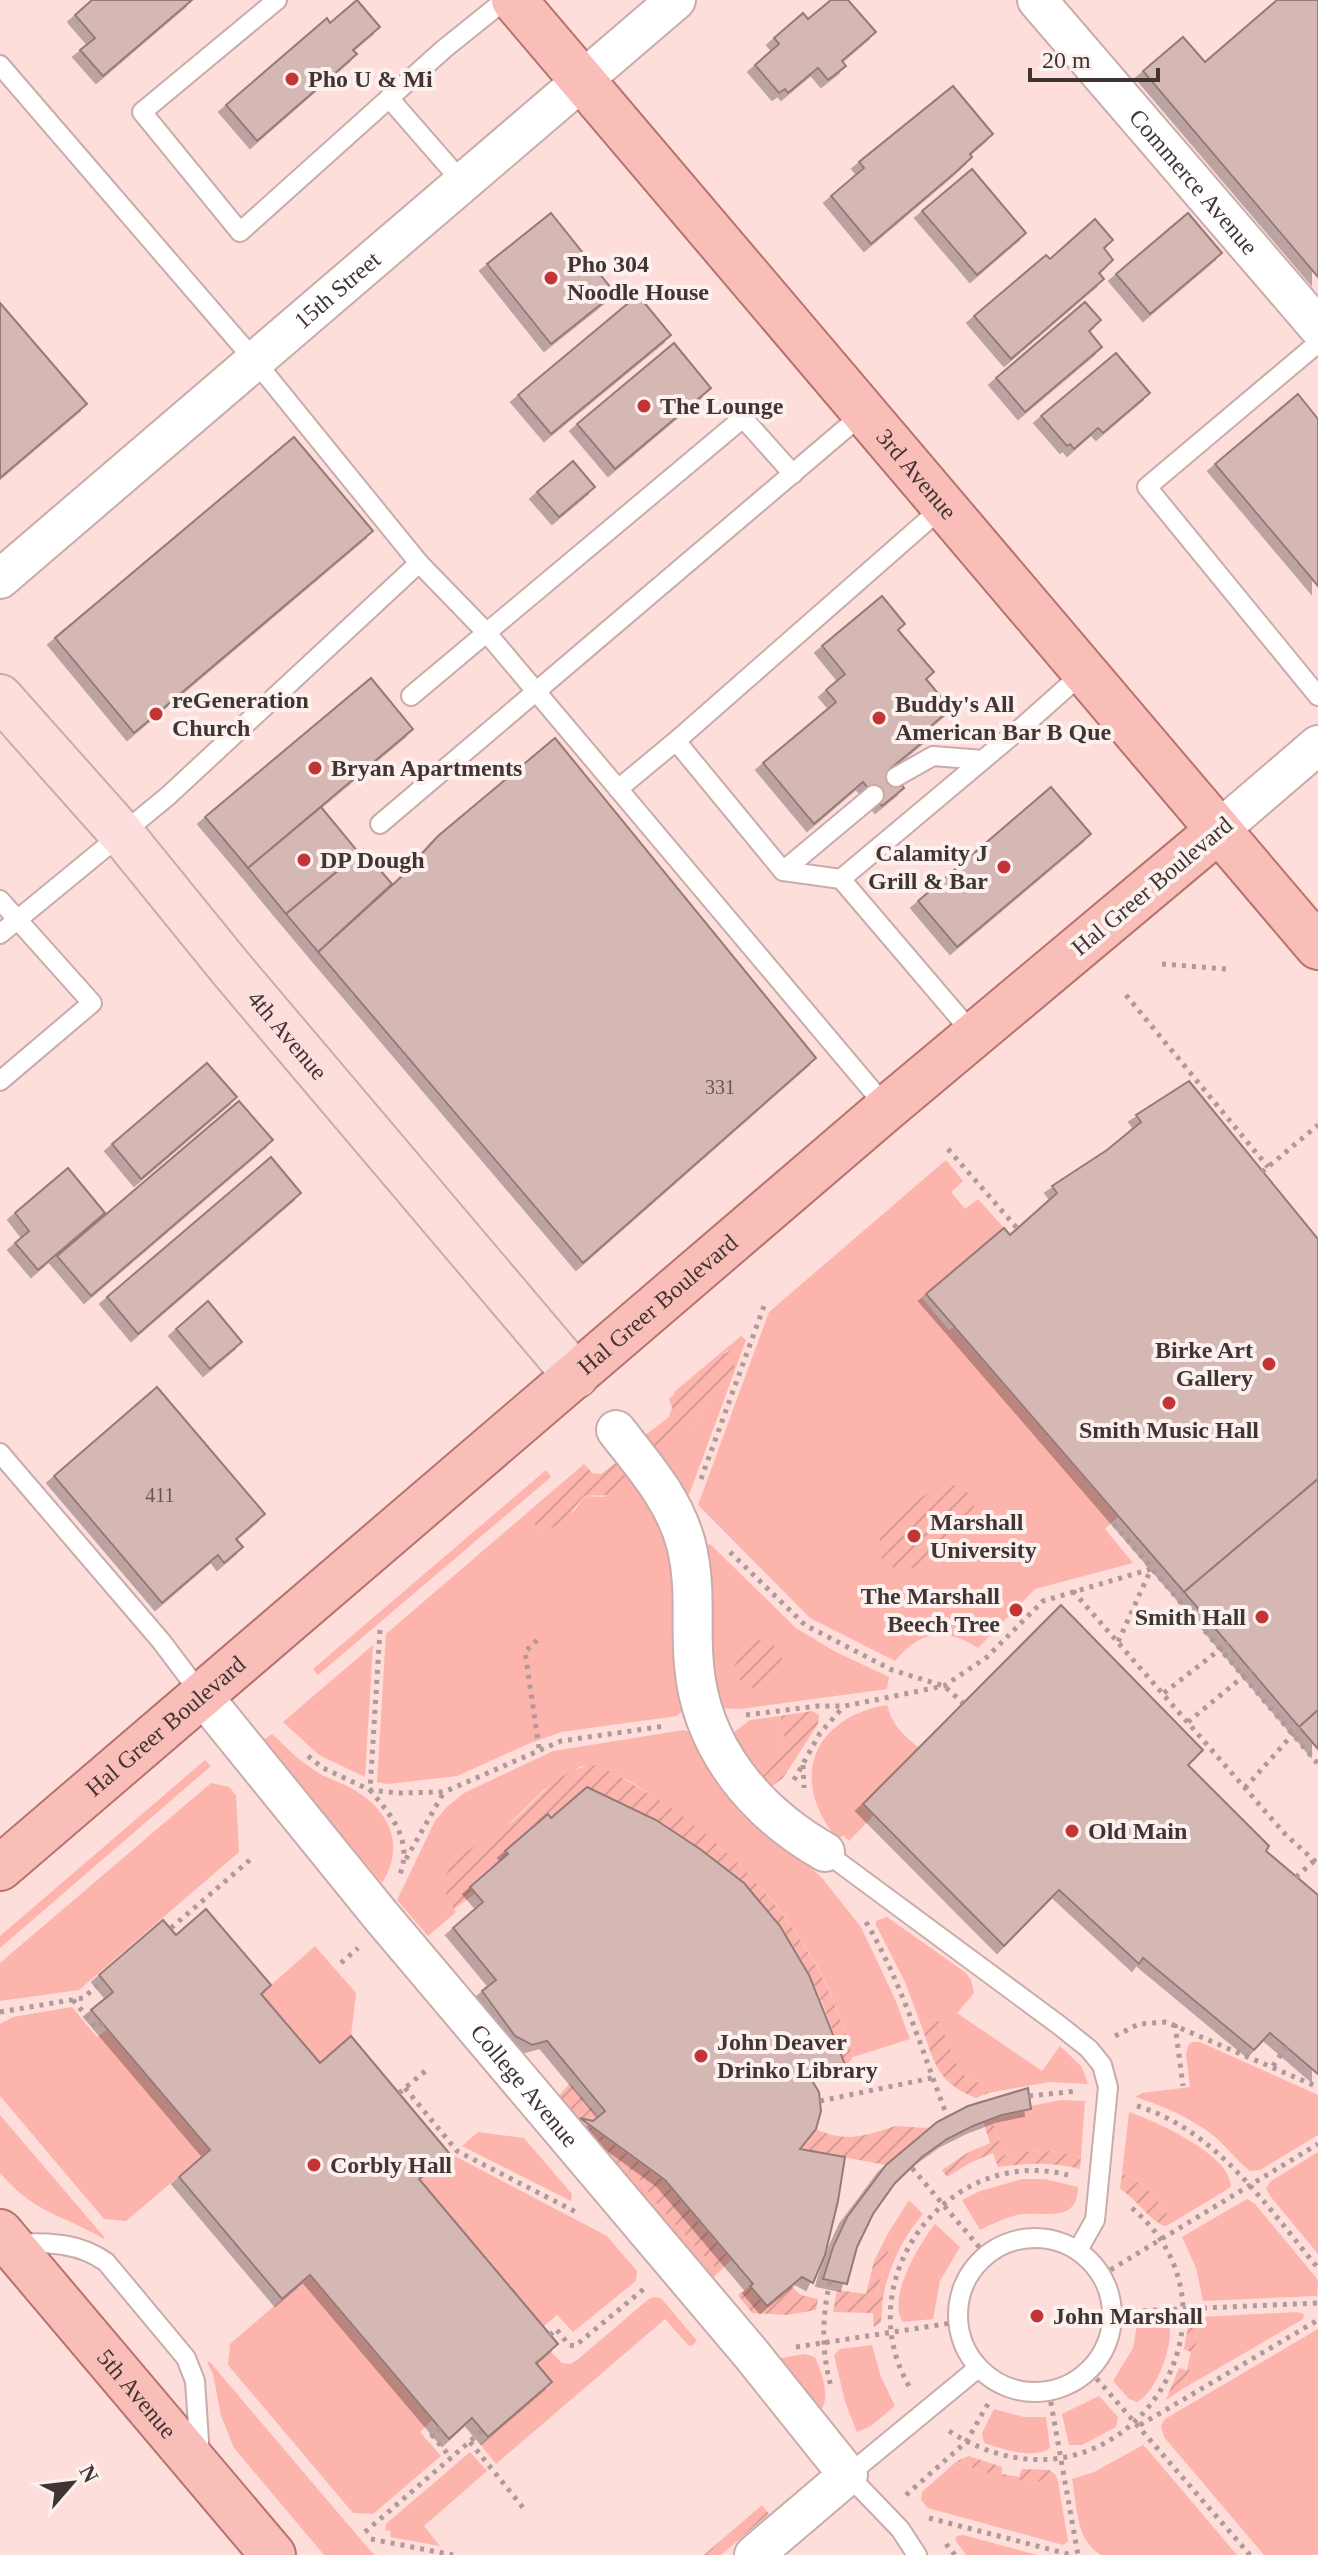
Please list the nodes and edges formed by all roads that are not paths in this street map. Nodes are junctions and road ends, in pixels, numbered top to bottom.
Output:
1 (277, 0) edge
2 (505, 0) edge
3 (514, 0) edge
4 (676, 0) edge
5 (1037, 0) edge
6 (0, 65) edge
7 (583, 81) junction
8 (389, 98) junction
9 (463, 183) junction
10 (1318, 327) edge
11 (1318, 343) edge
12 (255, 361) junction
13 (865, 412) junction
14 (793, 474) junction
15 (945, 505) junction
16 (419, 563) junction
17 (0, 579) edge
18 (486, 632) junction
19 (1085, 671) junction
20 (535, 693) junction
21 (411, 696) dead end
22 (1318, 696) edge
23 (0, 697) edge
24 (676, 741) junction
25 (1318, 745) edge
26 (983, 760) junction
27 (896, 777) dead end
28 (618, 789) junction
29 (874, 795) dead end
30 (380, 824) dead end
31 (1219, 830) junction
32 (121, 833) junction
33 (783, 871) junction
34 (841, 879) junction
35 (0, 900) edge
36 (17, 920) junction
37 (0, 934) edge
38 (1318, 947) edge
39 (974, 1035) junction
40 (0, 1081) edge
41 (887, 1108) junction
42 (576, 1376) junction
43 (616, 1430) dead end
44 (0, 1453) edge
45 (201, 1694) junction
46 (825, 1852) joint
47 (0, 1868) edge
48 (5, 2238) edge
49 (1078, 2250) junction
50 (978, 2368) junction
51 (201, 2471) junction
52 (848, 2475) junction
53 (273, 2555) edge
54 (754, 2555) edge
55 (917, 2555) edge

1 - 8 lane
2 - 8 lane
3 - 7 main road, 3rd Avenue
4 - 7 street, 15th Street
5 - 10 street, Commerce Avenue
6 - 12 lane
7 - 9 street, 15th Street
7 - 13 main road, 3rd Avenue
8 - 9 lane
9 - 12 street, 15th Street
11 - 22 lane
12 - 16 lane
12 - 17 street, 15th Street
13 - 14 lane
13 - 15 main road, 3rd Avenue
14 - 18 lane
14 - 20 lane
15 - 19 main road, 3rd Avenue
15 - 24 lane
16 - 18 lane
16 - 32 lane
18 - 20 lane
18 - 21 lane
19 - 26 lane
19 - 31 main road, 3rd Avenue
20 - 28 lane
20 - 30 lane
23 - 32 street, 4th Avenue
24 - 28 lane
24 - 33 lane
25 - 31 street, Hal Greer Boulevard
26 - 27 lane
26 - 34 lane
28 - 41 lane
29 - 33 lane
31 - 38 main road, 3rd Avenue
31 - 39 main road, Hal Greer Boulevard
32 - 36 lane
32 - 42 street, 4th Avenue
33 - 34 lane
34 - 39 lane
35 - 36 lane
36 - 37 lane
36 - 40 lane
39 - 41 main road, Hal Greer Boulevard
41 - 42 main road, Hal Greer Boulevard
42 - 45 main road, Hal Greer Boulevard
43 - 46 street
44 - 45 lane
45 - 47 main road, Hal Greer Boulevard
45 - 52 street, College Avenue
46 - 49 lane
48 - 51 main road, 5th Avenue
48 - 51 lane
49 - 50 lane
49 - 50 lane
50 - 52 lane
51 - 53 main road, 5th Avenue
52 - 54 street
52 - 55 lane

